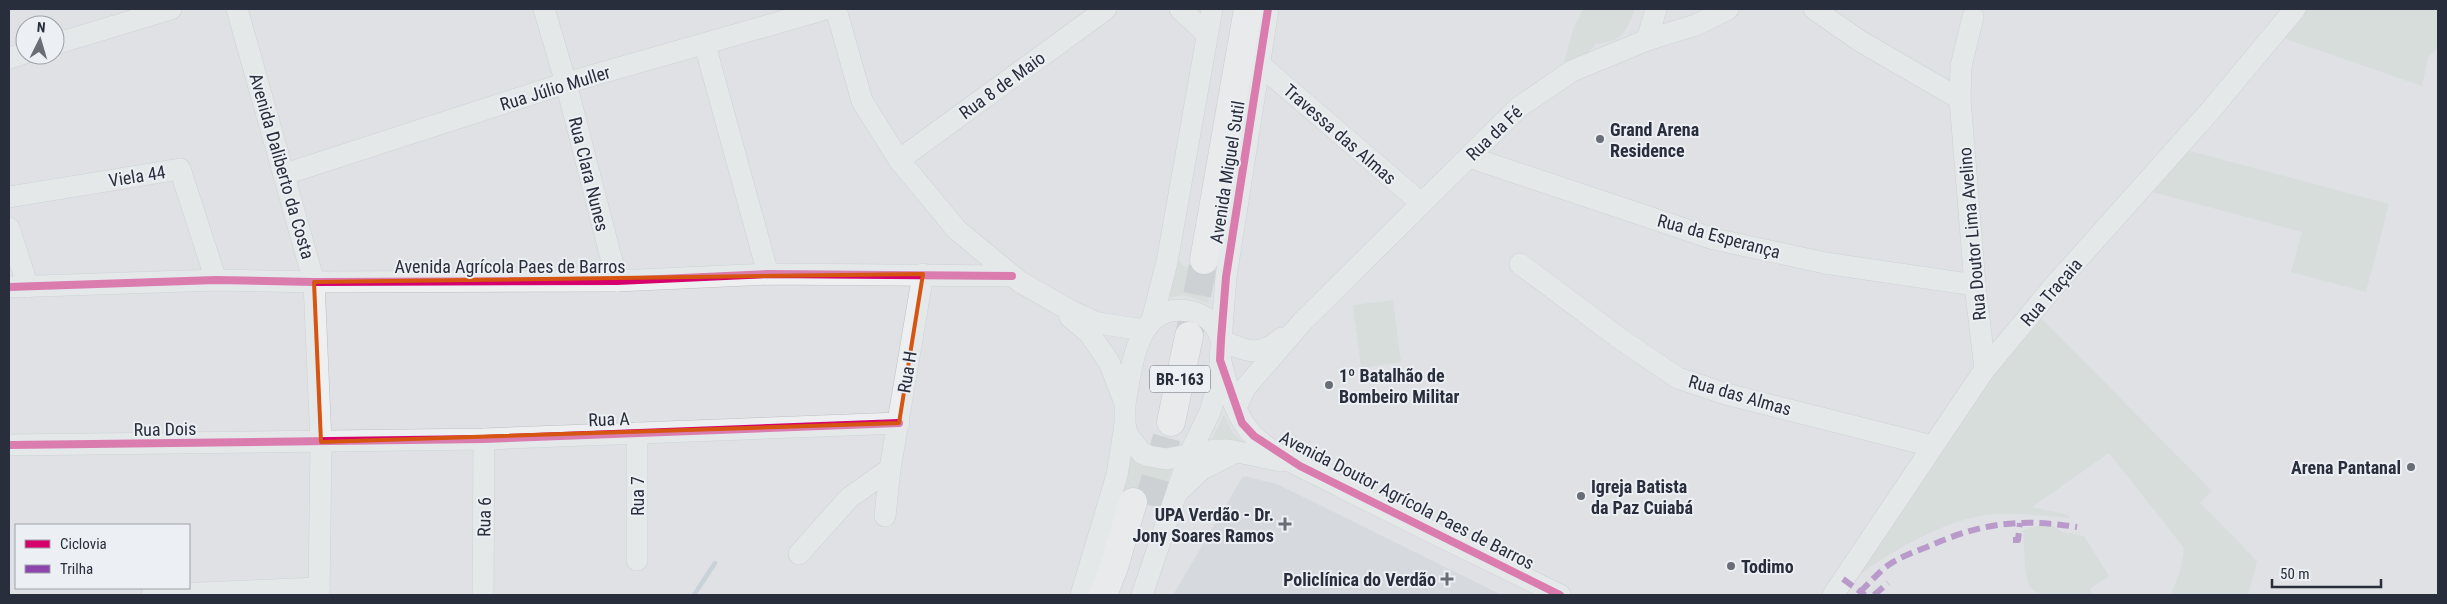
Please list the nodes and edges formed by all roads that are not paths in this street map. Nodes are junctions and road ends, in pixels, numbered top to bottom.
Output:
1 (171, 9) edge
2 (237, 9) edge
3 (544, 9) edge
4 (826, 9) edge
5 (836, 9) edge
6 (1106, 9) edge
7 (1210, 9) edge
8 (1233, 9) edge
9 (1248, 9) edge
10 (1268, 9) edge
11 (1656, 9) edge
12 (1728, 9) edge
13 (1814, 9) edge
14 (2295, 9) edge
15 (1183, 11) edge
16 (1974, 17) dead end
17 (1206, 34) junction
18 (1647, 40) junction
19 (65, 41) edge
20 (705, 45) junction
21 (1259, 64) junction
22 (566, 84) junction
23 (1960, 99) junction
24 (1469, 157) junction
25 (899, 160) junction
26 (285, 174) junction
27 (9, 197) edge
28 (1421, 203) junction
29 (9, 228) edge
30 (1520, 264) dead end
31 (768, 274) junction
32 (923, 274) junction
33 (1012, 276) junction
34 (216, 280) junction
35 (617, 281) junction
36 (314, 282) junction
37 (1975, 285) junction
38 (18, 287) edge
39 (1047, 297) junction
40 (1304, 321) junction
41 (1164, 330) junction
42 (1220, 350) junction
43 (1985, 369) junction
44 (1124, 404) junction
45 (1236, 407) junction
46 (1163, 420) tunnel mouth
47 (899, 423) junction
48 (1125, 425) junction
49 (637, 433) junction
50 (484, 439) junction
51 (321, 442) junction
52 (9, 445) edge
53 (1932, 446) junction
54 (1240, 451) junction
55 (1190, 453) junction
56 (1300, 466) junction
57 (890, 469) junction
58 (1151, 502) junction
59 (885, 516) dead end
60 (799, 554) dead end
61 (637, 560) dead end
62 (319, 592) edge
63 (152, 595) edge
64 (483, 595) edge
65 (1082, 595) edge
66 (1103, 595) edge
67 (1124, 595) edge
68 (1142, 595) edge
69 (1560, 595) edge
70 (1833, 595) edge

1 - 19 street
2 - 26 street, Avenida Daliberto da Costa
3 - 22 street, Rua Clara Nunes
4 - 20 street, Rua Júlio Muller
5 - 25 street, Avenida Doutor Agrícola Paes de Barros
6 - 25 street, Rua 8 de Maio
7 - 15 street
7 - 17 street
8 - 9 highway
10 - 21 street, Avenida Miguel Sutil
11 - 18 street
12 - 18 street, Rua da Fé
13 - 23 street
14 - 43 street, Rua Traçaia
15 - 17 street
16 - 23 street, Rua Doutor Lima Avelino
17 - 41 street
18 - 24 street, Rua da Fé
20 - 22 street, Rua Júlio Muller
20 - 31 street
21 - 28 street, Travessa das Almas
21 - 42 street, Avenida Miguel Sutil
22 - 26 street, Rua Júlio Muller
22 - 35 street, Rua Clara Nunes
23 - 37 street, Rua Doutor Lima Avelino
24 - 28 street, Rua da Fé
24 - 37 street, Rua da Esperança
25 - 33 street, Avenida Doutor Agrícola Paes de Barros
26 - 36 street, Avenida Daliberto da Costa
27 - 34 street, Viela 44
28 - 40 street, Rua da Fé
29 - 38 street
30 - 53 street, Rua das Almas
31 - 32 street, Avenida Agrícola Paes de Barros
31 - 35 street, Avenida Agrícola Paes de Barros
32 - 33 street, Avenida Agrícola Paes de Barros
32 - 47 street, Rua H
33 - 39 street, Avenida Doutor Agrícola Paes de Barros
34 - 36 street, Avenida Agrícola Paes de Barros
34 - 38 street, Avenida Agrícola Paes de Barros
35 - 36 street, Avenida Agrícola Paes de Barros
36 - 51 street, Avenida Daliberto da Costa
37 - 43 street, Rua Doutor Lima Avelino
39 - 41 street, Avenida Doutor Agrícola Paes de Barros
39 - 44 street, Avenida Doutor Agrícola Paes de Barros
40 - 42 street, Rua da Fé
40 - 45 street, Rua da Fé
41 - 42 street, Avenida Doutor Agrícola Paes de Barros
41 - 44 street
41 - 46 highway, BR-163
42 - 45 street, Avenida Doutor Agrícola Paes de Barros
42 - 55 street, Avenida Miguel Sutil
43 - 53 street, Rua Traçaia
44 - 48 street, Avenida Doutor Agrícola Paes de Barros
45 - 56 street, Avenida Doutor Agrícola Paes de Barros
47 - 49 street, Rua A
47 - 57 street, Rua H
48 - 55 street, Avenida Doutor Agrícola Paes de Barros
48 - 65 street
49 - 50 street, Rua A
49 - 61 street, Rua 7
50 - 51 street, Rua A
50 - 64 street, Rua 6
51 - 52 street, Rua Dois
51 - 62 street, Avenida Daliberto da Costa
53 - 70 street, Rua Traçaia
54 - 55 street, Avenida Doutor Agrícola Paes de Barros
54 - 56 street, Avenida Doutor Agrícola Paes de Barros
54 - 58 street
55 - 58 street, Avenida Miguel Sutil
56 - 69 street, Avenida Doutor Agrícola Paes de Barros
57 - 59 street, Rua H
57 - 60 street
58 - 66 highway
58 - 67 highway
58 - 68 street, Avenida Miguel Sutil
62 - 63 street

